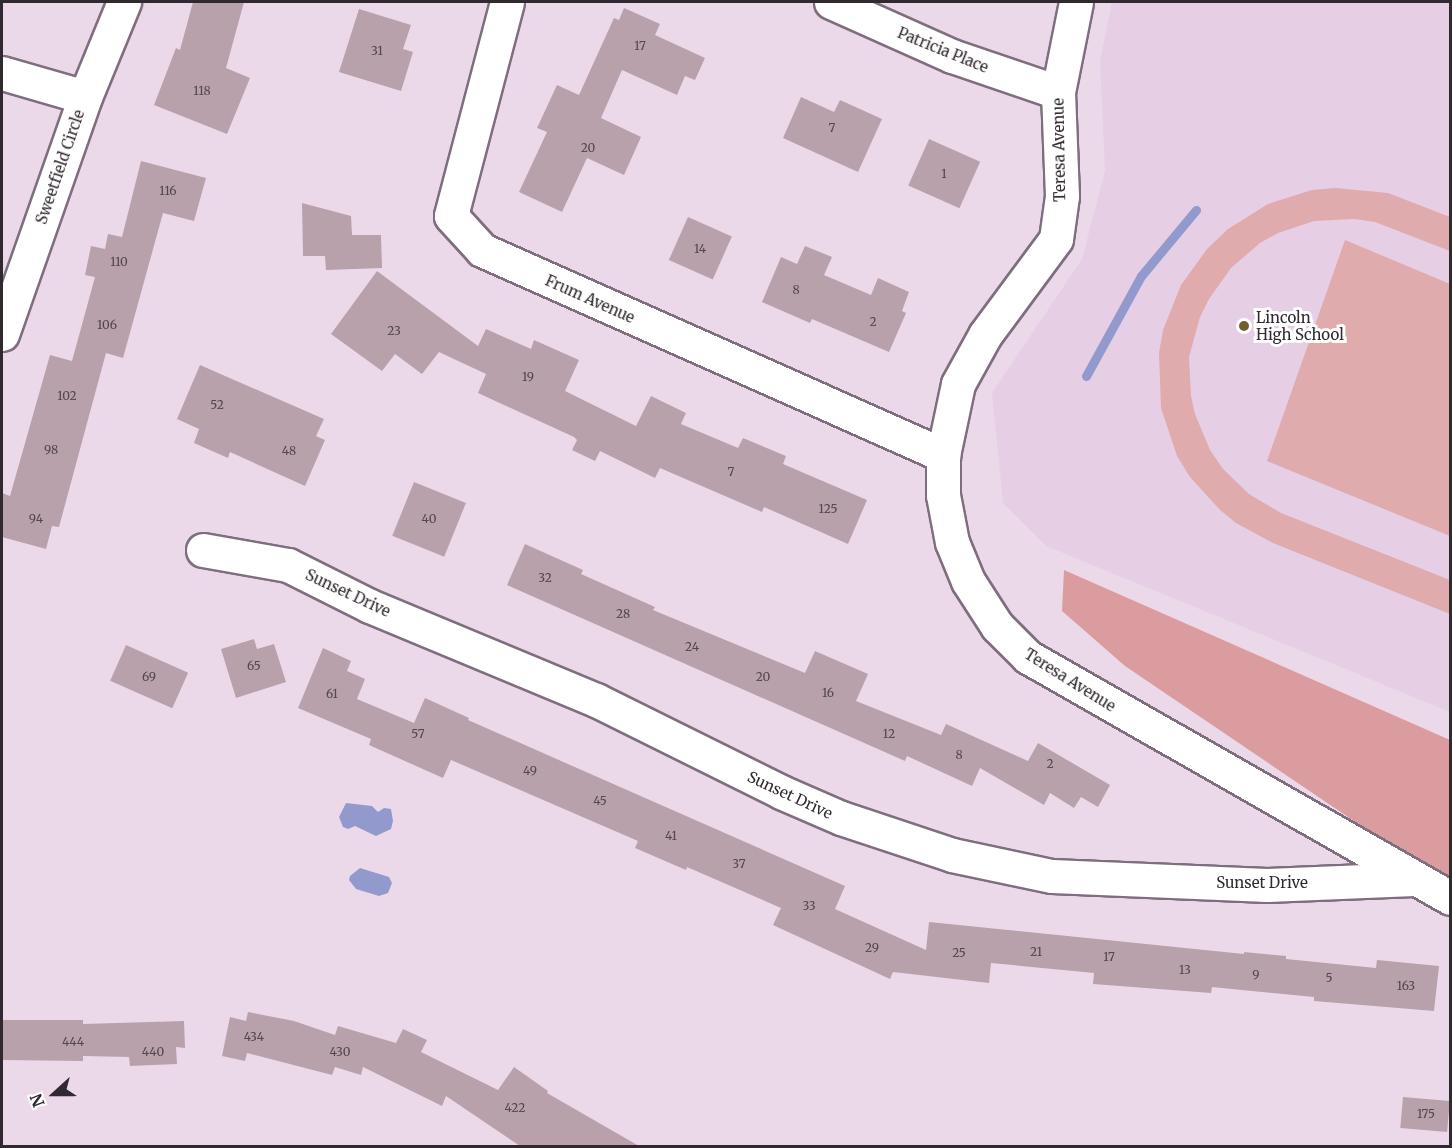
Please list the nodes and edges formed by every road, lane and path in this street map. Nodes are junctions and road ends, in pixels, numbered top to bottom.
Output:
1 (124, 2) edge
2 (507, 2) edge
3 (831, 2) edge
4 (1076, 2) edge
5 (2, 73) edge
6 (1058, 92) junction
7 (85, 97) junction
8 (2, 334) edge
9 (943, 456) junction
10 (203, 550) dead end
11 (1414, 879) junction
12 (1450, 898) edge

1 - 7 street, Sweetfield Circle
2 - 9 street, Frum Avenue
3 - 6 street, Patricia Place
4 - 6 street, Teresa Avenue
5 - 7 street
6 - 9 street, Teresa Avenue
7 - 8 street, Sweetfield Circle
9 - 11 street, Teresa Avenue
10 - 11 street, Sunset Drive
11 - 12 street, Teresa Avenue

